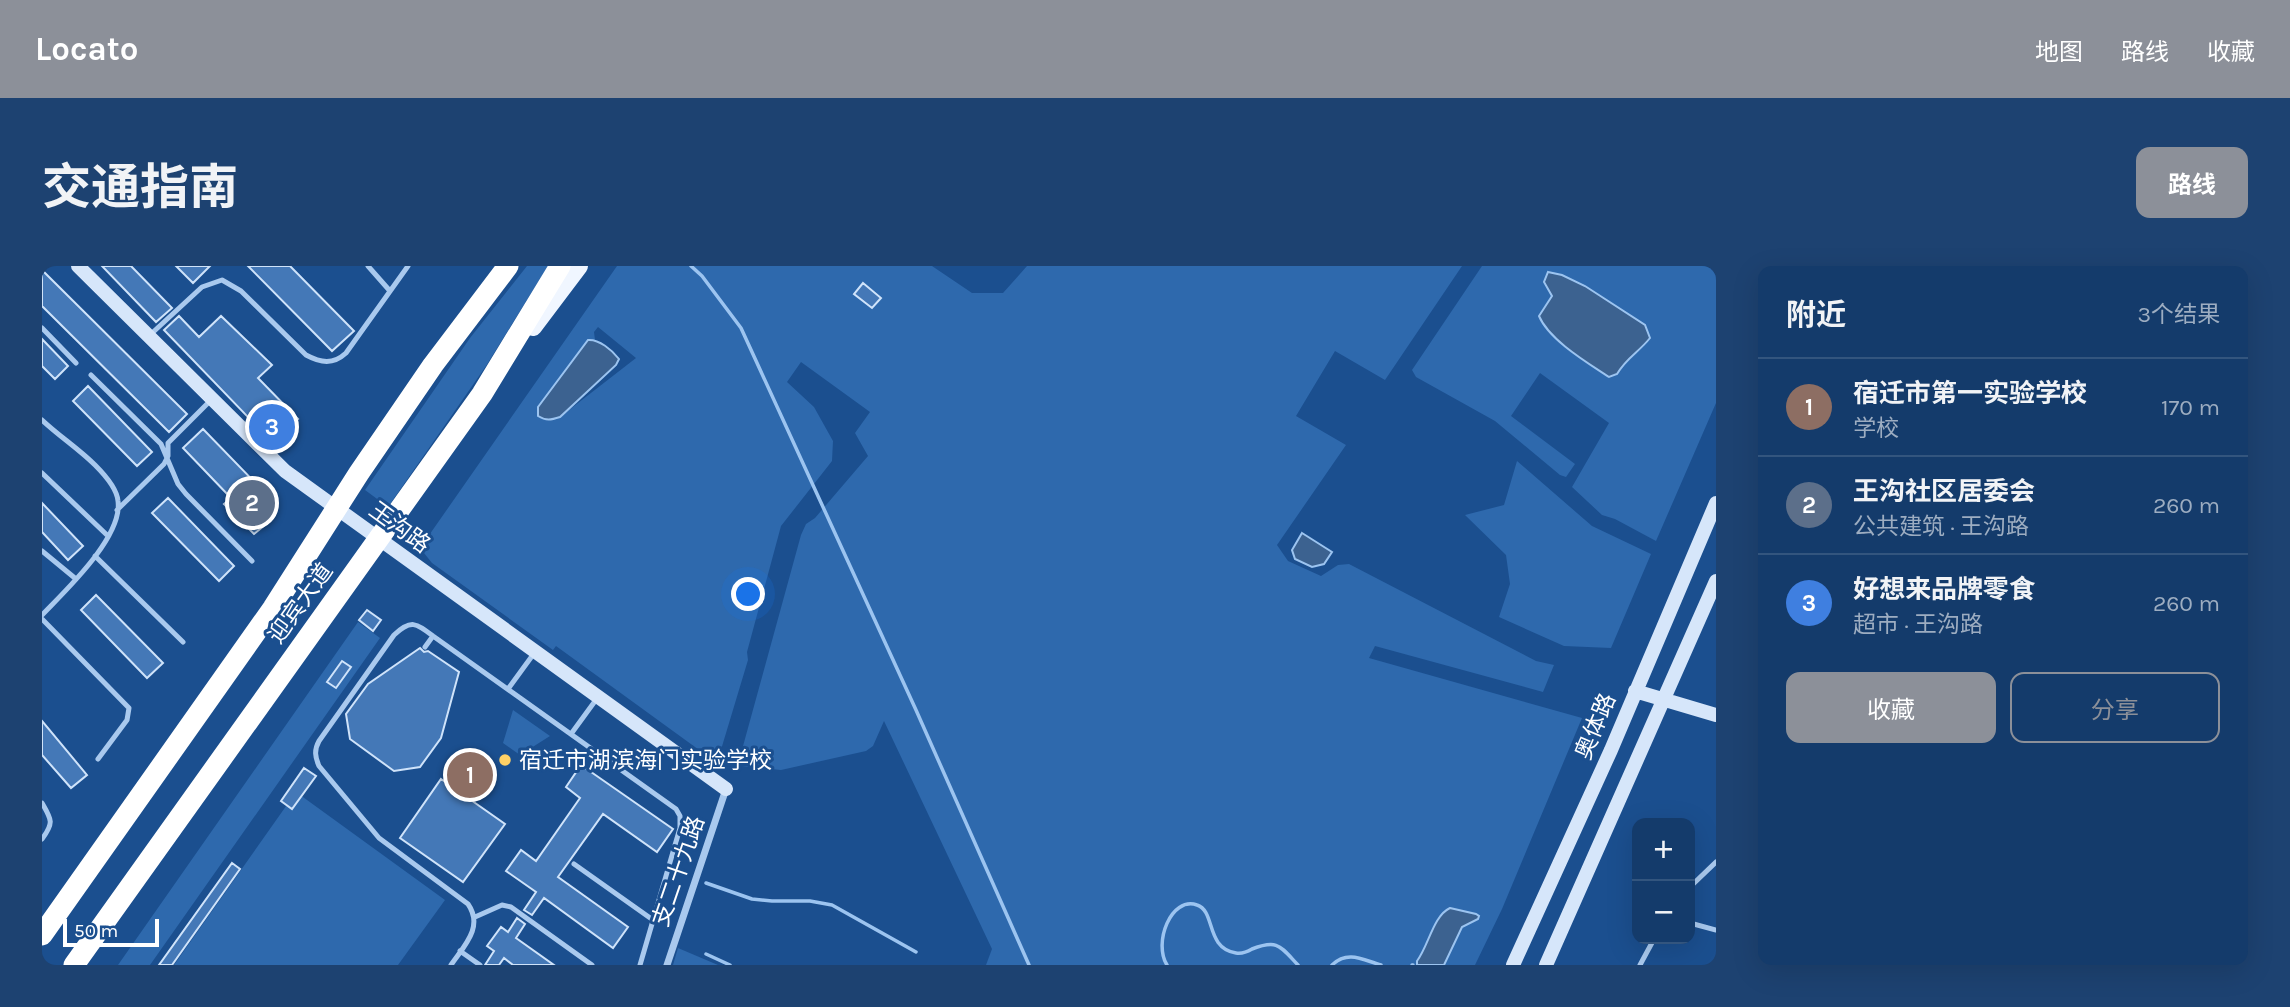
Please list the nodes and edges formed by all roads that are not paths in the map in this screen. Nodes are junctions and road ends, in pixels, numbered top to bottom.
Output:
1 (78, 266) edge
2 (368, 266) edge
3 (408, 266) edge
4 (495, 266) edge
5 (508, 266) edge
6 (560, 266) edge
7 (579, 266) edge
8 (390, 292) junction
9 (42, 328) edge
10 (149, 337) junction
11 (76, 363) dead end
12 (433, 365) junction
13 (91, 375) dead end
14 (482, 394) junction
15 (212, 399) junction
16 (42, 420) edge
17 (168, 456) junction
18 (42, 473) edge
19 (1716, 503) edge
20 (117, 510) junction
21 (336, 510) junction
22 (108, 536) junction
23 (378, 540) junction
24 (42, 551) edge
25 (95, 556) junction
26 (252, 561) dead end
27 (76, 579) junction
28 (1716, 581) edge
29 (42, 617) edge
30 (433, 636) junction
31 (183, 642) dead end
32 (425, 647) dead end
33 (535, 652) junction
34 (508, 689) junction
35 (1634, 691) junction
36 (598, 697) junction
37 (1665, 701) junction
38 (1716, 715) edge
39 (571, 734) junction
40 (98, 759) dead end
41 (726, 789) joint
42 (42, 803) edge
43 (42, 839) edge
44 (1716, 862) edge
45 (575, 864) dead end
46 (1695, 882) edge
47 (475, 917) junction
48 (653, 920) junction
49 (1695, 924) edge
50 (1716, 930) edge
51 (42, 935) edge
52 (1651, 944) edge
53 (460, 951) junction
54 (74, 965) edge
55 (451, 965) edge
56 (480, 965) edge
57 (592, 965) edge
58 (640, 965) edge
59 (667, 965) edge
60 (1513, 965) edge
61 (1546, 965) edge
62 (1640, 965) edge

1 - 10 street, 王沟路
2 - 8 lane
3 - 8 lane
4 - 12 main road
5 - 12 highway, 迎宾大道
6 - 14 highway, 迎宾大道
7 - 14 main road
8 - 10 lane
9 - 11 lane
10 - 15 street, 王沟路
12 - 21 highway, 迎宾大道
13 - 17 lane
14 - 23 highway, 迎宾大道
15 - 17 lane
15 - 21 street, 王沟路
16 - 20 lane
17 - 20 lane
17 - 26 lane
18 - 22 lane
19 - 35 street, 奥体路
20 - 22 lane
21 - 23 street, 王沟路
21 - 51 highway, 迎宾大道
22 - 25 lane
23 - 33 street, 王沟路
23 - 54 highway, 迎宾大道
24 - 27 lane
25 - 27 lane
25 - 31 lane
27 - 29 lane
28 - 37 street
29 - 40 lane
30 - 32 lane
30 - 34 lane
30 - 47 lane
33 - 34 lane
33 - 36 street, 王沟路
34 - 39 lane
35 - 37 street
35 - 60 street, 奥体路
36 - 39 lane
36 - 41 street, 王沟路
37 - 38 street
37 - 61 street
39 - 48 lane
41 - 59 street, 支二十九路
42 - 43 lane
44 - 46 lane
45 - 48 lane
47 - 53 lane
47 - 57 lane
48 - 58 lane
49 - 50 lane
52 - 62 lane
53 - 55 lane
53 - 56 lane

